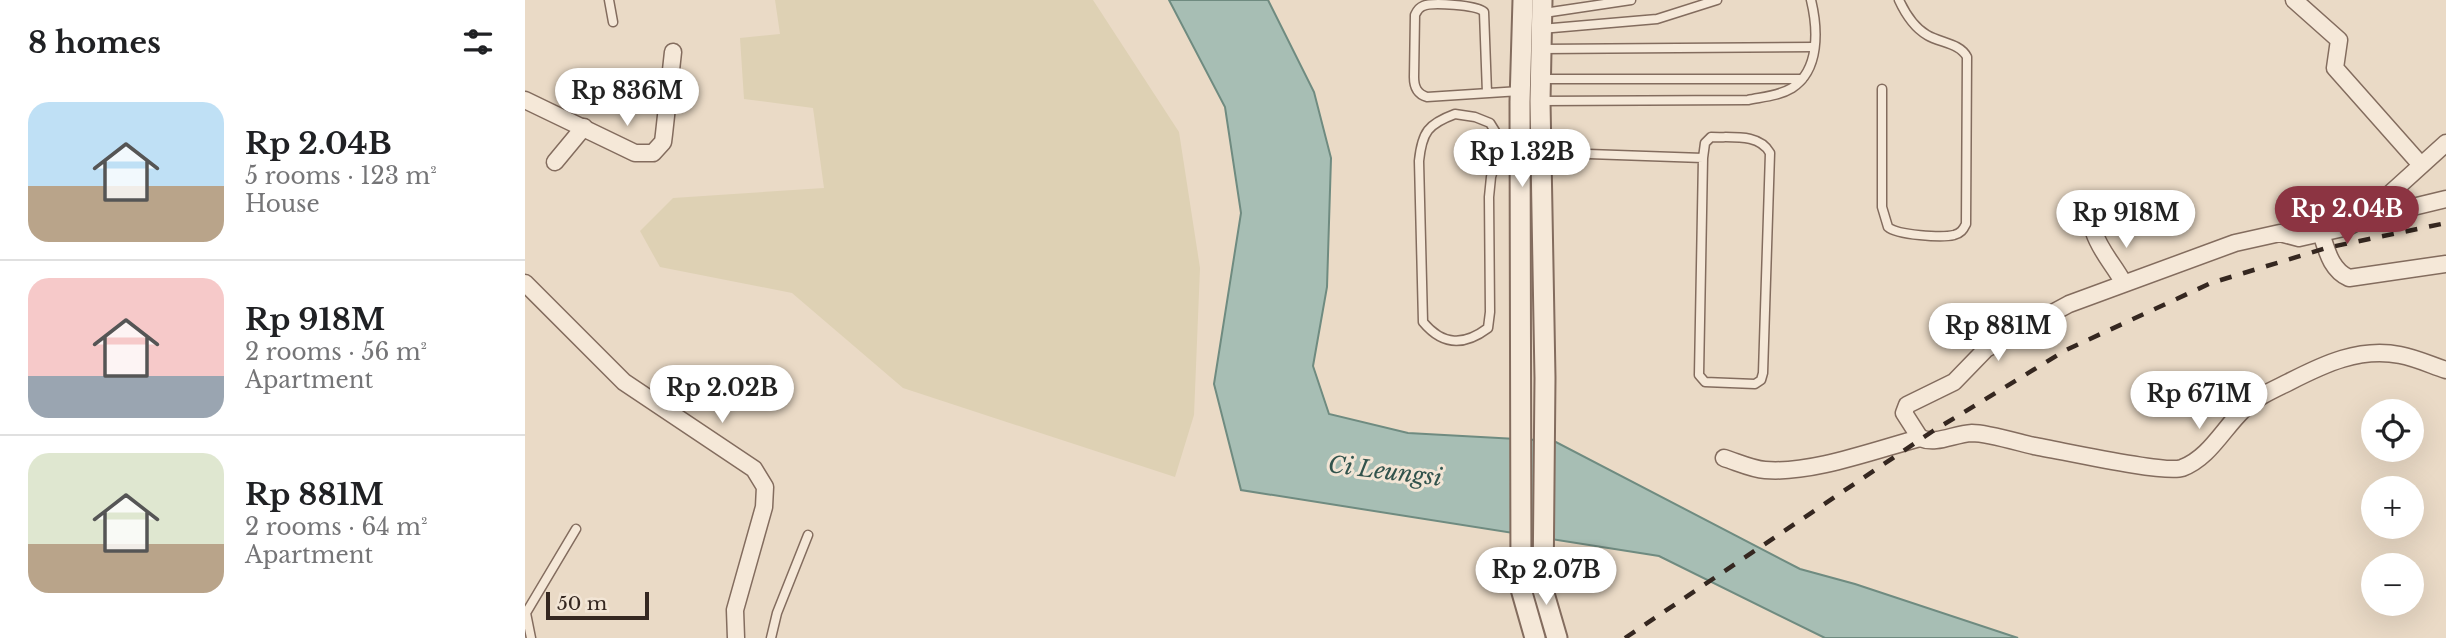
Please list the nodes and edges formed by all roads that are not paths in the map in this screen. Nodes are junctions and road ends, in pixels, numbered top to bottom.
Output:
1 (609, 0) edge
2 (1524, 0) edge
3 (1631, 0) edge
4 (1717, 0) edge
5 (1811, 0) edge
6 (1899, 0) edge
7 (2294, 0) edge
8 (1544, 10) edge
9 (613, 22) dead end
10 (1814, 47) junction
11 (1540, 49) junction
12 (673, 52) dead end
13 (1540, 79) junction
14 (1802, 79) junction
15 (1882, 89) dead end
16 (1487, 93) junction
17 (1520, 96) junction
18 (525, 100) edge
19 (1540, 101) junction
20 (585, 127) junction
21 (2446, 143) edge
22 (1499, 151) junction
23 (1520, 151) junction
24 (1541, 152) junction
25 (1703, 158) junction
26 (555, 162) dead end
27 (2421, 165) junction
28 (2446, 199) edge
29 (2361, 220) junction
30 (2094, 232) dead end
31 (2321, 233) junction
32 (2446, 264) edge
33 (2123, 282) junction
34 (525, 283) edge
35 (2446, 370) edge
36 (1920, 438) junction
37 (1724, 458) dead end
38 (576, 528) dead end
39 (808, 535) dead end
40 (531, 638) edge
41 (736, 638) edge
42 (771, 638) edge
43 (1535, 638) edge
44 (1557, 638) edge

1 - 9 lane
2 - 17 street
3 - 8 lane
4 - 8 lane
5 - 10 lane
6 - 15 lane
7 - 27 street
8 - 11 street
10 - 11 lane
10 - 14 lane
11 - 13 street
12 - 20 street
13 - 14 lane
13 - 19 street
14 - 19 lane
16 - 16 lane
16 - 17 lane
17 - 19 lane
17 - 23 street
18 - 20 street
19 - 24 street
20 - 26 street
21 - 27 street
22 - 22 lane
22 - 23 lane
23 - 24 lane
23 - 43 street
24 - 25 lane
24 - 44 street
25 - 25 lane
27 - 29 street
28 - 29 street
29 - 31 street
30 - 33 street
31 - 32 street
31 - 33 street
33 - 36 street
34 - 41 street
35 - 36 street
36 - 37 street
38 - 40 lane
39 - 42 lane

